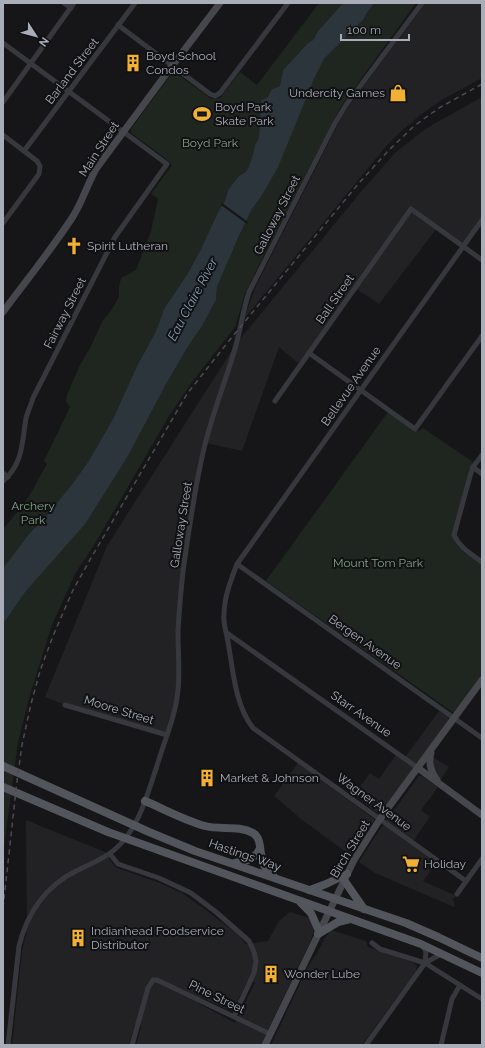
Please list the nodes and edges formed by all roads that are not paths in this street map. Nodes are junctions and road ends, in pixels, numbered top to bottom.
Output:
1 (64, 3) edge
2 (135, 3) edge
3 (220, 3) edge
4 (288, 3) edge
5 (422, 3) edge
6 (72, 5) edge
7 (118, 25) junction
8 (3, 43) edge
9 (30, 63) junction
10 (172, 66) junction
11 (69, 91) junction
12 (3, 102) edge
13 (123, 131) junction
14 (3, 135) edge
15 (24, 150) junction
16 (482, 220) edge
17 (3, 223) edge
18 (462, 246) junction
19 (482, 260) edge
20 (3, 312) edge
21 (482, 336) edge
22 (309, 353) junction
23 (361, 390) junction
24 (275, 401) dead end
25 (482, 455) edge
26 (473, 468) junction
27 (3, 473) edge
28 (482, 474) edge
29 (8, 477) junction
30 (3, 481) edge
31 (482, 562) edge
32 (237, 564) junction
33 (226, 633) junction
34 (482, 680) edge
35 (65, 705) dead end
36 (455, 718) junction
37 (167, 735) junction
38 (482, 738) edge
39 (432, 750) junction
40 (3, 766) edge
41 (418, 768) junction
42 (440, 784) junction
43 (3, 787) edge
44 (145, 801) junction
45 (482, 815) edge
46 (380, 819) junction
47 (260, 848) junction
48 (110, 854) junction
49 (482, 859) edge
50 (233, 863) junction
51 (345, 877) junction
52 (278, 879) junction
53 (466, 881) junction
54 (310, 890) junction
55 (457, 894) dead end
56 (297, 899) junction
57 (335, 899) junction
58 (365, 909) junction
59 (329, 911) junction
60 (350, 919) junction
61 (319, 932) junction
62 (372, 943) dead end
63 (421, 944) junction
64 (441, 954) junction
65 (482, 958) edge
66 (425, 964) junction
67 (482, 973) edge
68 (460, 984) junction
69 (482, 999) edge
70 (234, 1016) junction
71 (270, 1034) junction
72 (443, 1044) edge
73 (8, 1045) edge
74 (132, 1045) edge
75 (265, 1045) edge
76 (366, 1045) edge

1 - 6 street
2 - 7 street, Barland Street
3 - 10 street, Main Street
4 - 10 street
5 - 37 street, Galloway Street
6 - 9 street
7 - 10 street
7 - 11 street, Barland Street
8 - 9 street
9 - 11 street
9 - 12 street
10 - 13 street, Main Street
11 - 13 street
11 - 15 street, Barland Street
13 - 20 street, Main Street
13 - 29 street, Fairway Street
14 - 15 street
15 - 17 street
16 - 18 street, Bellevue Avenue
18 - 19 street
18 - 22 street, Ball Street
18 - 23 street, Bellevue Avenue
21 - 23 street
22 - 23 street
22 - 24 street, Ball Street
23 - 32 street, Bellevue Avenue
25 - 26 street
26 - 28 street
26 - 31 street
27 - 29 street
29 - 30 street, Fairway Street
32 - 33 street, Wagner Avenue
32 - 36 street, Bergen Avenue
33 - 41 street, Starr Avenue
33 - 46 street, Wagner Avenue
34 - 36 street, Birch Street
35 - 37 street, Moore Street
36 - 38 street, Bergen Avenue
36 - 39 street, Birch Street
37 - 44 street, Galloway Street
39 - 41 street, Birch Street
39 - 42 street
40 - 50 main road, Hastings Way
41 - 42 street, Starr Avenue
41 - 46 street, Birch Street
42 - 45 street, Starr Avenue
43 - 56 main road, Hastings Way
44 - 47 main road
44 - 48 street, Galloway Street
46 - 51 street, Birch Street
46 - 53 street, Wagner Avenue
47 - 50 main road
47 - 52 main road
48 - 70 street
48 - 73 street, Galloway Street
49 - 53 street
50 - 52 main road, Hastings Way
51 - 54 main road
51 - 57 street, Birch Street
51 - 58 main road
52 - 54 main road, Hastings Way
53 - 55 street
54 - 57 main road, Hastings Way
56 - 59 main road, Hastings Way
56 - 61 main road
57 - 58 main road, Hastings Way
57 - 59 street, Birch Street
58 - 65 main road, Hastings Way
59 - 60 main road, Hastings Way
59 - 61 street, Birch Street
60 - 61 main road
60 - 63 main road, Hastings Way
61 - 71 street, Birch Street
62 - 66 street
63 - 64 main road, Hastings Way
63 - 66 street
64 - 66 street
64 - 67 main road, Hastings Way
66 - 68 street
66 - 76 street
68 - 69 street
68 - 72 street
70 - 71 street, Pine Street
70 - 74 street, Pine Street
71 - 75 street, Birch Street

